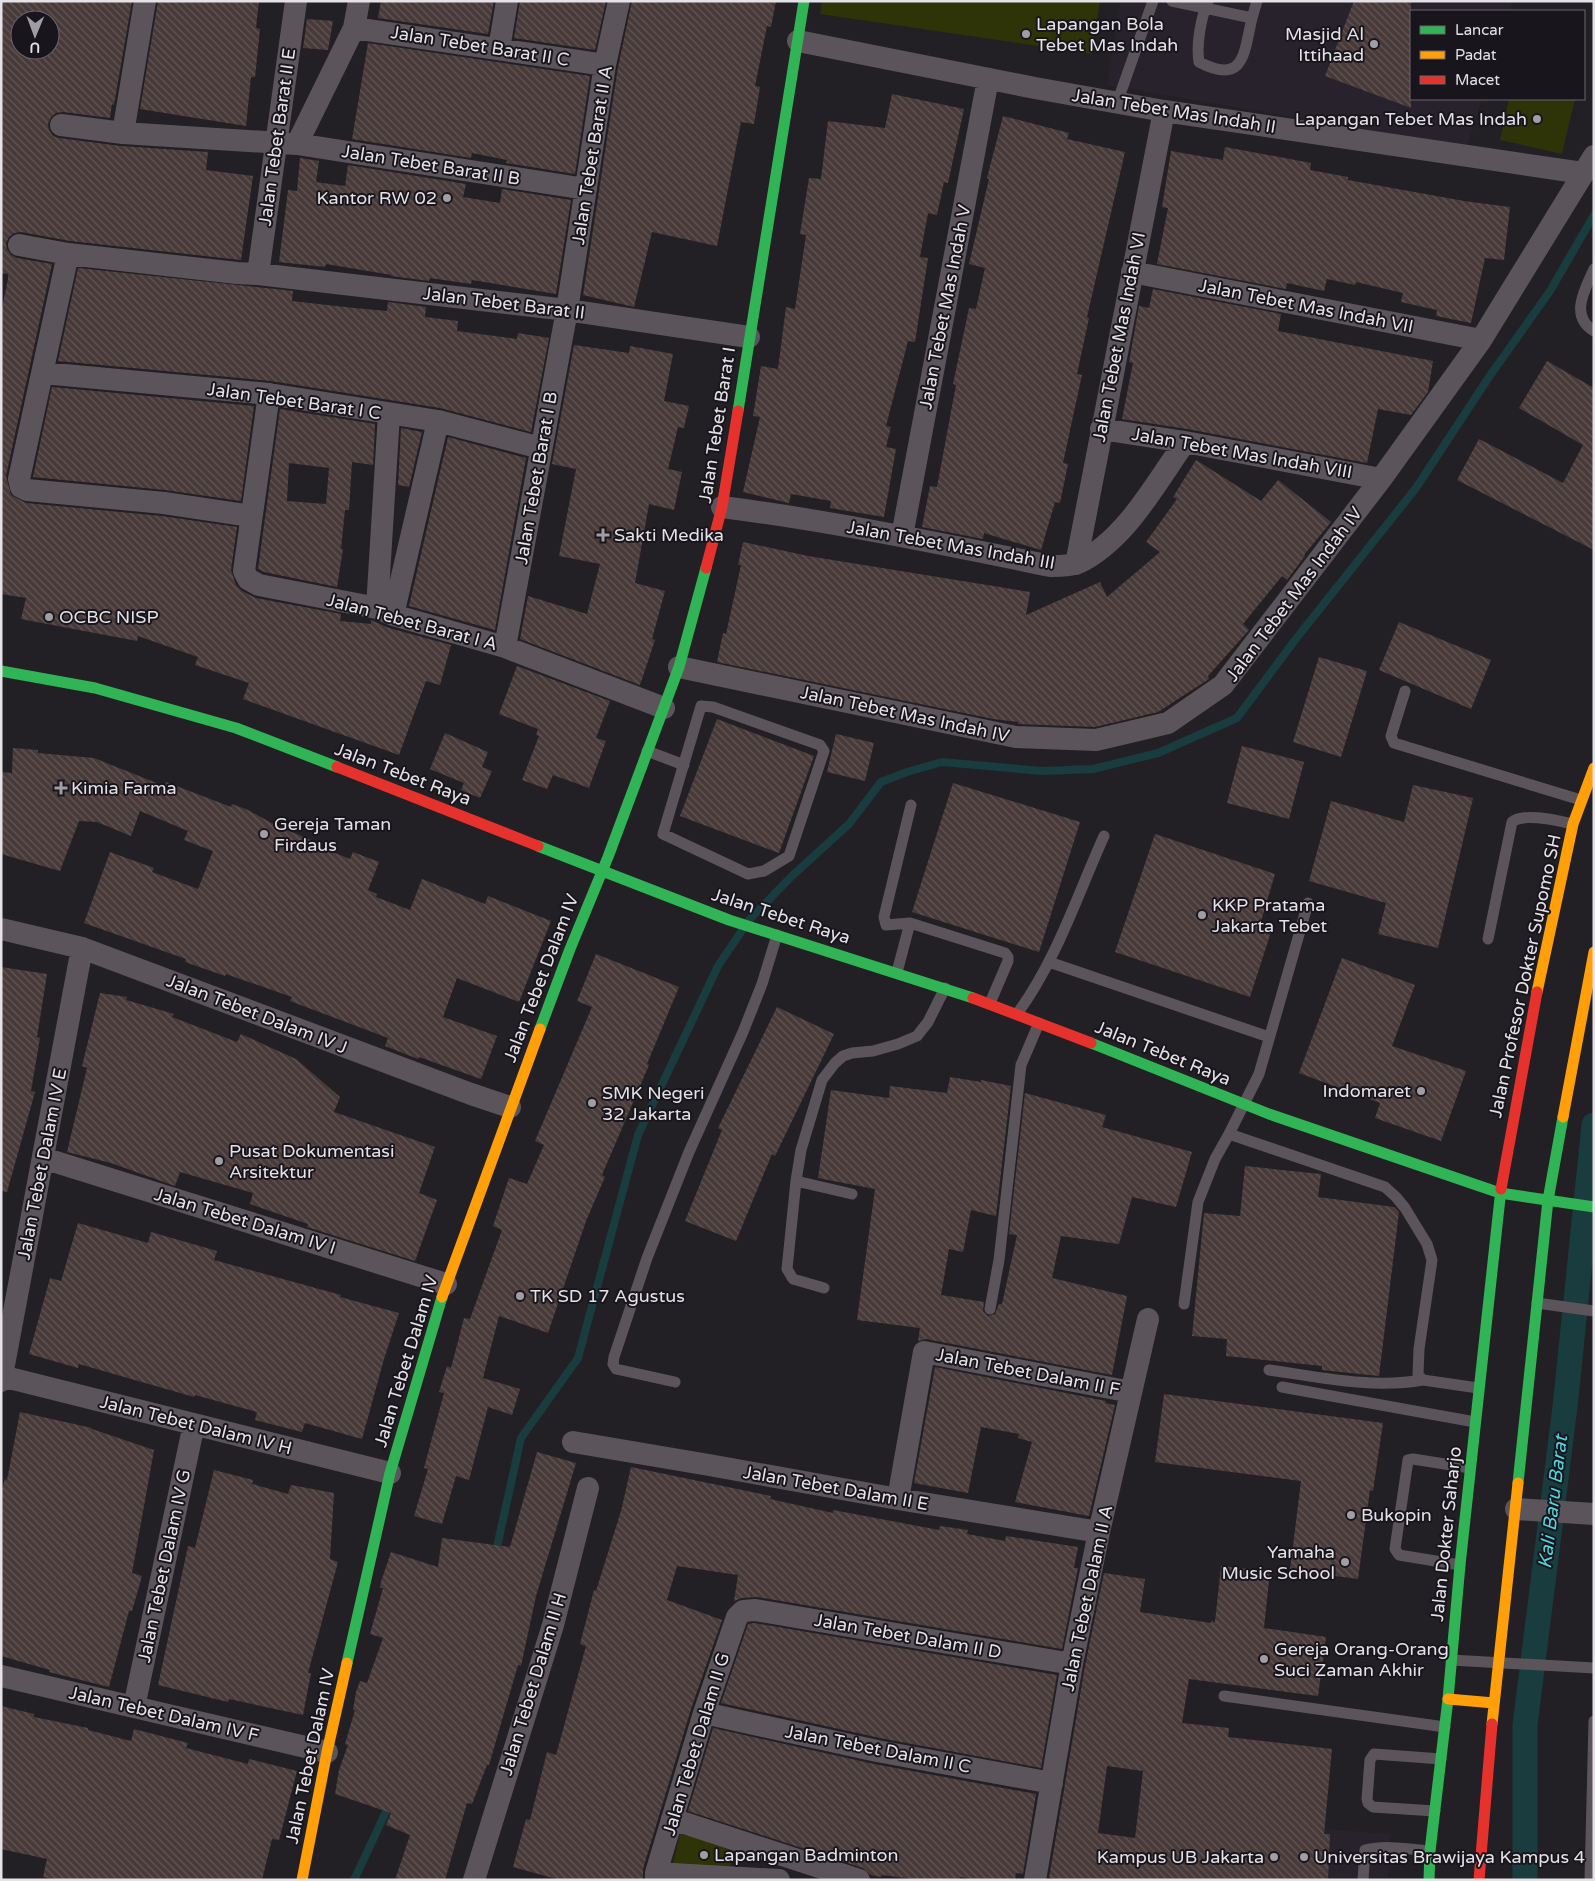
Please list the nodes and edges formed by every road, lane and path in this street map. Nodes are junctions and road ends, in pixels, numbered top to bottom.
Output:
1 (146, 1) edge
2 (296, 1) edge
3 (359, 1) edge
4 (507, 1) edge
5 (619, 1) edge
6 (804, 1) edge
7 (1153, 1) edge
8 (1172, 1) edge
9 (1257, 1) edge
10 (1207, 5) edge
11 (1252, 18) junction
12 (354, 28) junction
13 (798, 40) junction
14 (499, 49) junction
15 (606, 66) junction
16 (988, 79) junction
17 (1117, 103) junction
18 (1164, 111) junction
19 (61, 125) dead end
20 (123, 133) junction
21 (287, 143) junction
22 (1588, 165) edge
23 (586, 188) junction
24 (19, 245) dead end
25 (68, 254) junction
26 (1594, 269) edge
27 (1132, 272) junction
28 (258, 274) junction
29 (567, 310) junction
30 (1594, 331) edge
31 (749, 337) junction
32 (1481, 340) junction
33 (43, 373) junction
34 (269, 394) junction
35 (389, 414) junction
36 (438, 421) junction
37 (1102, 429) junction
38 (1185, 442) junction
39 (541, 448) junction
40 (1382, 479) junction
41 (722, 507) junction
42 (251, 516) junction
43 (902, 536) junction
44 (1076, 564) junction
45 (385, 612) junction
46 (505, 647) junction
47 (679, 667) junction
48 (1, 672) edge
49 (1405, 691) dead end
50 (664, 708) junction
51 (647, 751) junction
52 (684, 766) junction
53 (1594, 768) edge
54 (1581, 800) junction
55 (911, 805) dead end
56 (1573, 824) junction
57 (1104, 836) dead end
58 (603, 870) junction
59 (1308, 903) dead end
60 (910, 923) junction
61 (1, 929) edge
62 (777, 935) junction
63 (1488, 939) dead end
64 (82, 948) junction
65 (1594, 952) edge
66 (1049, 962) junction
67 (897, 972) junction
68 (945, 988) junction
69 (990, 1003) junction
70 (1017, 1014) junction
71 (1039, 1023) junction
72 (1269, 1037) junction
73 (1243, 1104) junction
74 (510, 1107) junction
75 (1229, 1134) junction
76 (43, 1158) junction
77 (796, 1181) junction
78 (1500, 1193) junction
79 (852, 1194) dead end
80 (1548, 1200) junction
81 (1594, 1207) edge
82 (446, 1284) junction
83 (824, 1288) dead end
84 (1537, 1303) junction
85 (1184, 1304) dead end
86 (990, 1310) dead end
87 (1594, 1311) edge
88 (1148, 1319) dead end
89 (1269, 1370) dead end
90 (2, 1378) edge
91 (1423, 1380) junction
92 (675, 1382) dead end
93 (1282, 1387) dead end
94 (1478, 1388) junction
95 (1131, 1392) junction
96 (1474, 1422) junction
97 (194, 1424) junction
98 (573, 1442) dead end
99 (1470, 1468) junction
100 (390, 1473) junction
101 (588, 1488) dead end
102 (898, 1499) junction
103 (1516, 1509) junction
104 (1594, 1514) edge
105 (1099, 1532) junction
106 (1460, 1565) junction
107 (743, 1611) joint
108 (1451, 1660) junction
109 (1499, 1663) junction
110 (1072, 1664) junction
111 (1594, 1668) edge
112 (1, 1676) edge
113 (1224, 1696) dead end
114 (1448, 1699) junction
115 (1494, 1703) junction
116 (134, 1707) junction
117 (704, 1713) junction
118 (1594, 1720) edge
119 (1444, 1727) junction
120 (327, 1752) junction
121 (1441, 1759) junction
122 (1052, 1784) junction
123 (1435, 1811) junction
124 (672, 1820) junction
125 (1430, 1851) junction
126 (656, 1877) edge
127 (302, 1880) edge
128 (474, 1880) edge
129 (779, 1880) edge
130 (860, 1880) edge
131 (1035, 1880) edge
132 (1363, 1880) edge
133 (1429, 1880) edge
134 (1479, 1880) edge
135 (1590, 1880) edge

1 - 20 street
2 - 21 street, Jalan Tebet Barat II E
3 - 12 street, Jalan Tebet Barat II E
4 - 14 street
5 - 15 street, Jalan Tebet Barat II A
6 - 13 main road, Jalan Tebet Barat I
7 - 17 lane
8 - 10 lane
9 - 11 lane
10 - 11 lane
10 - 11 lane
12 - 14 street, Jalan Tebet Barat II C
12 - 21 street, Jalan Tebet Barat II E
13 - 16 street, Jalan Tebet Mas Indah II
13 - 31 main road, Jalan Tebet Barat I
14 - 15 street, Jalan Tebet Barat II C
15 - 23 street, Jalan Tebet Barat II A
16 - 17 street, Jalan Tebet Mas Indah II
16 - 43 street, Jalan Tebet Mas Indah V
17 - 18 street, Jalan Tebet Mas Indah II
18 - 22 street, Jalan Tebet Mas Indah II
18 - 27 street, Jalan Tebet Mas Indah VI
19 - 20 street, Jalan Tebet Barat II B
20 - 21 street, Jalan Tebet Barat II B
21 - 23 street, Jalan Tebet Barat II B
21 - 28 street, Jalan Tebet Barat II E
22 - 32 street, Jalan Tebet Mas Indah IV
23 - 29 street, Jalan Tebet Barat II A
24 - 25 street
25 - 28 street
25 - 33 street
26 - 30 lane
27 - 32 street, Jalan Tebet Mas Indah VII
27 - 37 street, Jalan Tebet Mas Indah VI
28 - 29 street, Jalan Tebet Barat II
29 - 31 street, Jalan Tebet Barat II
29 - 39 street, Jalan Tebet Barat I B
31 - 41 main road, Jalan Tebet Barat I
32 - 40 street, Jalan Tebet Mas Indah IV
33 - 34 street, Jalan Tebet Barat I C
33 - 42 street
34 - 35 street, Jalan Tebet Barat I C
34 - 42 street, Jalan Tebet Barat I A
35 - 36 street, Jalan Tebet Barat I C
35 - 45 street
36 - 39 street, Jalan Tebet Barat I C
36 - 45 street
37 - 38 street, Jalan Tebet Mas Indah VIII
37 - 44 street, Jalan Tebet Mas Indah VI
38 - 40 street, Jalan Tebet Mas Indah VIII
38 - 44 street, Jalan Tebet Mas Indah III
39 - 46 street, Jalan Tebet Barat I B
40 - 47 street, Jalan Tebet Mas Indah IV
41 - 43 street, Jalan Tebet Mas Indah III
41 - 47 main road, Jalan Tebet Barat I
42 - 45 street, Jalan Tebet Barat I A
43 - 44 street, Jalan Tebet Mas Indah III
45 - 46 street, Jalan Tebet Barat I A
46 - 50 street, Jalan Tebet Barat I A
47 - 50 main road, Jalan Tebet Barat I
48 - 58 main road, Jalan Tebet Raya
49 - 54 lane
50 - 51 main road, Jalan Tebet Barat I
51 - 52 lane
51 - 58 main road, Jalan Tebet Barat I
52 - 52 lane
53 - 54 main road, Jalan Profesor Dokter Supomo SH
54 - 56 main road, Jalan Profesor Dokter Supomo SH
55 - 60 lane
56 - 63 lane
56 - 78 main road, Jalan Profesor Dokter Supomo SH
57 - 66 lane
58 - 62 main road, Jalan Tebet Raya
58 - 74 main road, Jalan Tebet Dalam IV
59 - 72 lane
60 - 67 lane
60 - 69 lane
61 - 64 street, Jalan Tebet Dalam IV J
62 - 67 main road, Jalan Tebet Raya
62 - 92 lane
64 - 74 street, Jalan Tebet Dalam IV J
64 - 76 street, Jalan Tebet Dalam IV E
65 - 80 main road
66 - 70 lane
66 - 72 lane
67 - 68 main road, Jalan Tebet Raya
68 - 69 main road, Jalan Tebet Raya
68 - 77 lane
69 - 70 main road, Jalan Tebet Raya
70 - 71 main road, Jalan Tebet Raya
71 - 73 main road, Jalan Tebet Raya
71 - 86 lane
72 - 73 lane
73 - 75 lane
73 - 78 main road, Jalan Tebet Raya
74 - 82 main road, Jalan Tebet Dalam IV
75 - 85 lane
75 - 91 lane
76 - 82 street, Jalan Tebet Dalam IV I
76 - 90 street, Jalan Tebet Dalam IV E
77 - 79 lane
77 - 83 lane
78 - 80 main road, Jalan Tebet Raya
78 - 94 main road, Jalan Dokter Saharjo
80 - 81 main road, Jalan Tebet Raya
80 - 84 main road
82 - 100 main road, Jalan Tebet Dalam IV
84 - 87 lane
84 - 103 main road
88 - 95 street, Jalan Tebet Dalam II A
89 - 91 lane
90 - 97 street, Jalan Tebet Dalam IV H
91 - 94 lane
93 - 96 lane
94 - 96 main road, Jalan Dokter Saharjo
95 - 102 street, Jalan Tebet Dalam II F
95 - 105 street, Jalan Tebet Dalam II A
96 - 99 main road, Jalan Dokter Saharjo
97 - 100 street, Jalan Tebet Dalam IV H
97 - 116 street, Jalan Tebet Dalam IV G
98 - 102 street, Jalan Tebet Dalam II E
99 - 106 main road, Jalan Dokter Saharjo
99 - 106 lane
100 - 120 main road, Jalan Tebet Dalam IV
101 - 128 street, Jalan Tebet Dalam II H
102 - 105 street, Jalan Tebet Dalam II E
103 - 104 street
103 - 109 main road
105 - 110 street, Jalan Tebet Dalam II A
106 - 108 main road, Jalan Dokter Saharjo
107 - 110 street, Jalan Tebet Dalam II D
107 - 117 street, Jalan Tebet Dalam II G
108 - 109 lane
108 - 114 main road, Jalan Dokter Saharjo
109 - 111 lane
109 - 115 main road
110 - 122 street, Jalan Tebet Dalam II A
112 - 116 street, Jalan Tebet Dalam IV F
113 - 119 lane
114 - 115 main road
114 - 119 main road, Jalan Dokter Saharjo
115 - 134 main road
116 - 120 street, Jalan Tebet Dalam IV F
117 - 122 street, Jalan Tebet Dalam II C
117 - 124 street, Jalan Tebet Dalam II G
118 - 135 lane
119 - 121 main road, Jalan Dokter Saharjo
120 - 127 main road, Jalan Tebet Dalam IV
121 - 123 main road, Jalan Dokter Saharjo
121 - 123 lane
122 - 131 street, Jalan Tebet Dalam II A
123 - 125 main road, Jalan Dokter Saharjo
124 - 126 street, Jalan Tebet Dalam II G
124 - 130 street
125 - 132 lane
125 - 133 main road, Jalan Dokter Saharjo
126 - 129 street

